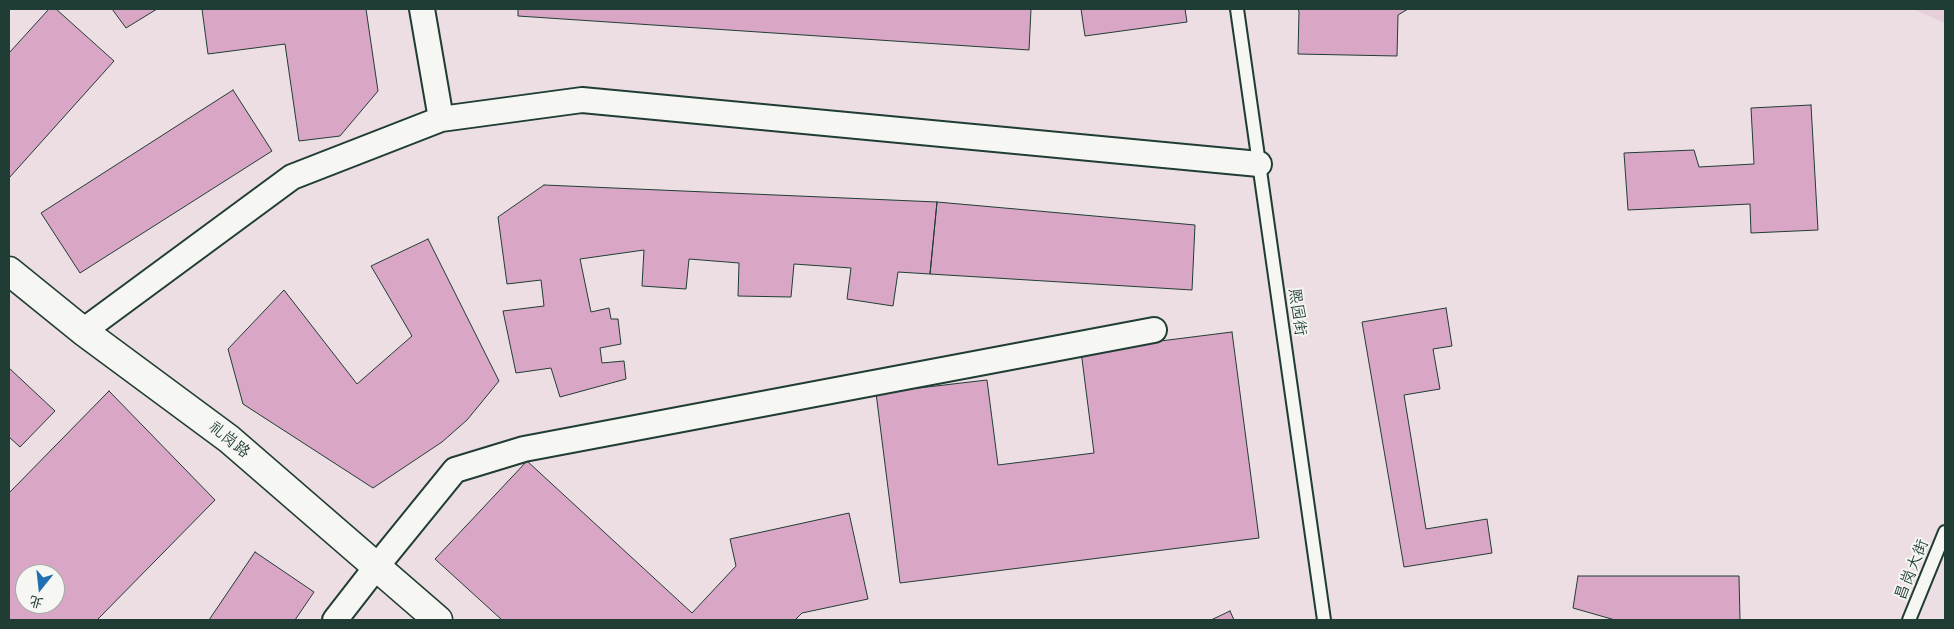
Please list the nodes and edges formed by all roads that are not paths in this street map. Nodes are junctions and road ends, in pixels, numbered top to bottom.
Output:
1 (422, 9) edge
2 (1237, 9) edge
3 (440, 119) junction
4 (1259, 164) junction
5 (9, 272) edge
6 (1154, 330) dead end
7 (83, 331) junction
8 (1945, 532) edge
9 (377, 566) junction
10 (335, 620) edge
11 (438, 620) edge
12 (1324, 620) edge
13 (1909, 620) edge

1 - 3 street
2 - 4 lane, 熙园街
3 - 4 street
3 - 7 street
4 - 12 lane, 熙园街
5 - 7 street, 礼岗路
6 - 9 street
7 - 9 street, 礼岗路
8 - 13 lane, 昌岗大街
9 - 10 street
9 - 11 street, 礼岗路

